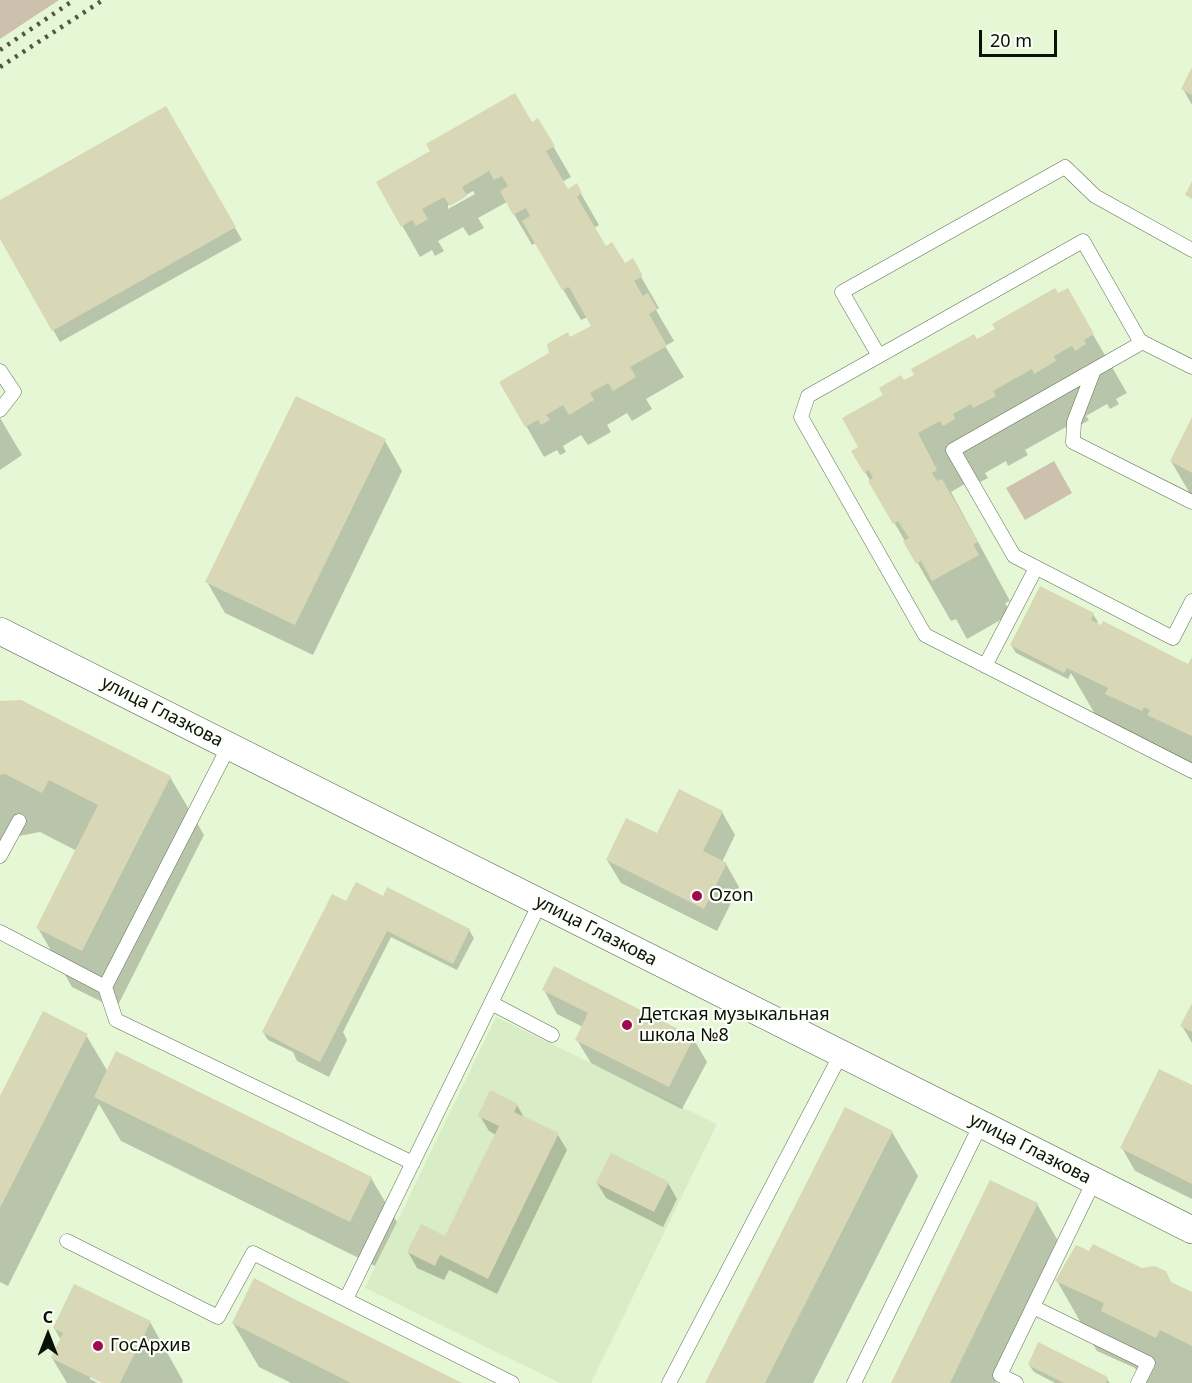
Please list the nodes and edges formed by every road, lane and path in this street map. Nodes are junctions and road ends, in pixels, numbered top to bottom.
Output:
1 (1192, 250) edge
2 (1143, 342) junction
3 (879, 357) junction
4 (1192, 367) edge
5 (1094, 370) junction
6 (0, 371) edge
7 (0, 410) edge
8 (1192, 502) edge
9 (1036, 568) junction
10 (1192, 601) edge
11 (0, 631) edge
12 (985, 666) junction
13 (230, 746) junction
14 (1192, 771) edge
15 (19, 820) dead end
16 (0, 856) edge
17 (540, 903) junction
18 (0, 932) edge
19 (105, 987) junction
20 (491, 1003) junction
21 (552, 1035) dead end
22 (841, 1054) junction
23 (981, 1124) junction
24 (413, 1163) junction
25 (1094, 1181) junction
26 (1192, 1230) edge
27 (67, 1241) dead end
28 (346, 1299) junction
29 (1033, 1307) junction
30 (512, 1383) edge
31 (669, 1383) edge
32 (854, 1383) edge
33 (1016, 1383) edge
34 (1138, 1383) edge

1 - 3 lane
2 - 3 lane
2 - 4 lane
2 - 5 lane
3 - 12 lane
5 - 8 lane
5 - 9 lane
6 - 7 lane
9 - 10 lane
9 - 12 lane
11 - 13 street, улица Глазкова
12 - 14 lane
13 - 17 street, улица Глазкова
13 - 19 lane
15 - 16 lane
17 - 20 lane
17 - 22 street, улица Глазкова
18 - 19 lane
19 - 24 lane
20 - 21 lane
20 - 24 lane
22 - 23 street, улица Глазкова
22 - 31 lane
23 - 25 street, улица Глазкова
23 - 32 lane
24 - 28 lane
25 - 26 street, улица Глазкова
25 - 29 lane
27 - 28 lane
28 - 30 lane
29 - 33 lane
29 - 34 lane

